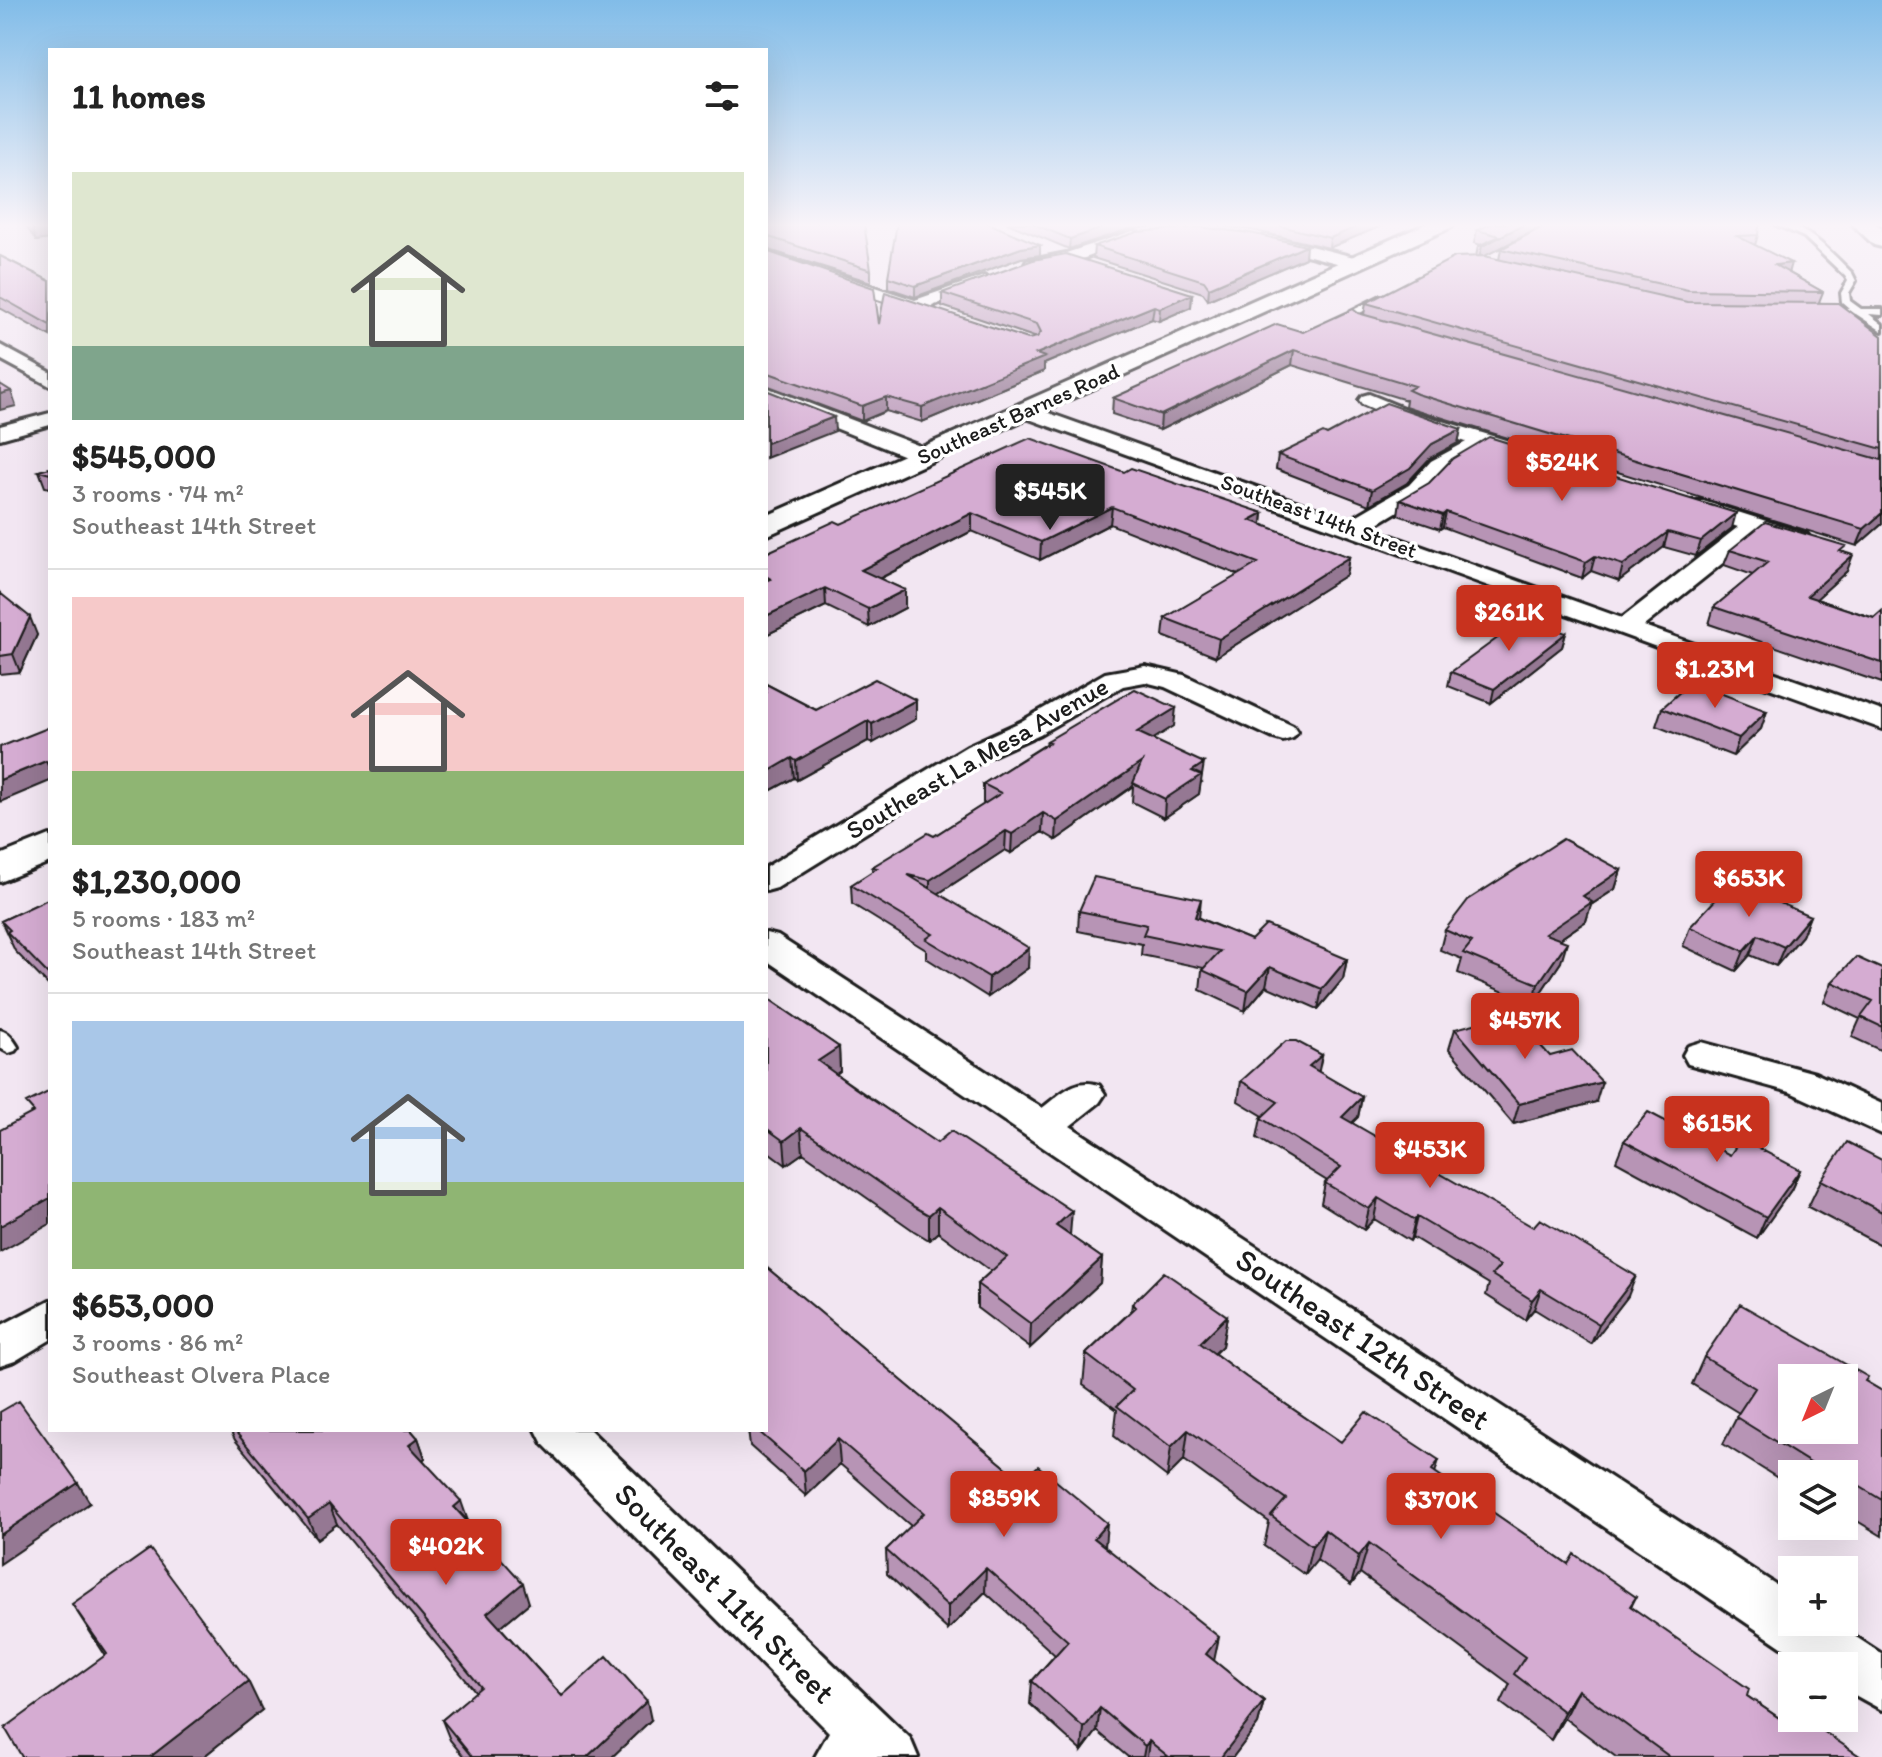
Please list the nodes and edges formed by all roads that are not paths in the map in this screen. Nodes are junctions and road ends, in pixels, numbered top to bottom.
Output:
1 (913, 305) edge
2 (1262, 305) edge
3 (1370, 305) edge
4 (1849, 305) edge
5 (916, 306) joint
6 (1817, 310) edge
7 (1856, 311) junction
8 (1882, 312) edge
9 (944, 316) edge
10 (1376, 328) edge
11 (1882, 328) edge
12 (0, 351) edge
13 (48, 379) edge
14 (768, 394) edge
15 (1369, 400) dead end
16 (1025, 411) junction
17 (48, 420) edge
18 (0, 433) edge
19 (1484, 440) junction
20 (925, 456) junction
21 (1544, 459) edge
22 (1680, 502) edge
23 (1756, 525) junction
24 (768, 526) edge
25 (1353, 528) junction
26 (1822, 546) edge
27 (1627, 627) junction
28 (1882, 721) edge
29 (1283, 732) dead end
30 (48, 848) edge
31 (0, 870) edge
32 (768, 880) edge
33 (768, 945) edge
34 (1701, 1055) dead end
35 (1086, 1094) dead end
36 (1882, 1120) edge
37 (1043, 1127) junction
38 (48, 1319) edge
39 (0, 1348) edge
40 (561, 1432) edge
41 (1882, 1684) edge
42 (866, 1749) edge

1 - 5 street
2 - 16 street, Southeast Barnes Road
3 - 10 lane
4 - 7 lane
5 - 9 street
6 - 7 lane
7 - 8 lane
7 - 11 lane
12 - 13 street
14 - 20 street
15 - 19 street
16 - 20 street, Southeast Barnes Road
16 - 25 street, Southeast 14th Street
17 - 18 street
19 - 21 street
19 - 25 street
20 - 24 street, Southeast Barnes Road
22 - 23 street
23 - 26 street
23 - 27 street
25 - 27 street, Southeast 14th Street
27 - 28 street, Southeast 14th Street
29 - 32 street, Southeast La Mesa Avenue
30 - 31 street
33 - 37 street, Southeast 12th Street
34 - 36 street
35 - 37 street
37 - 41 street, Southeast 12th Street
38 - 39 street
40 - 42 street, Southeast 11th Street

